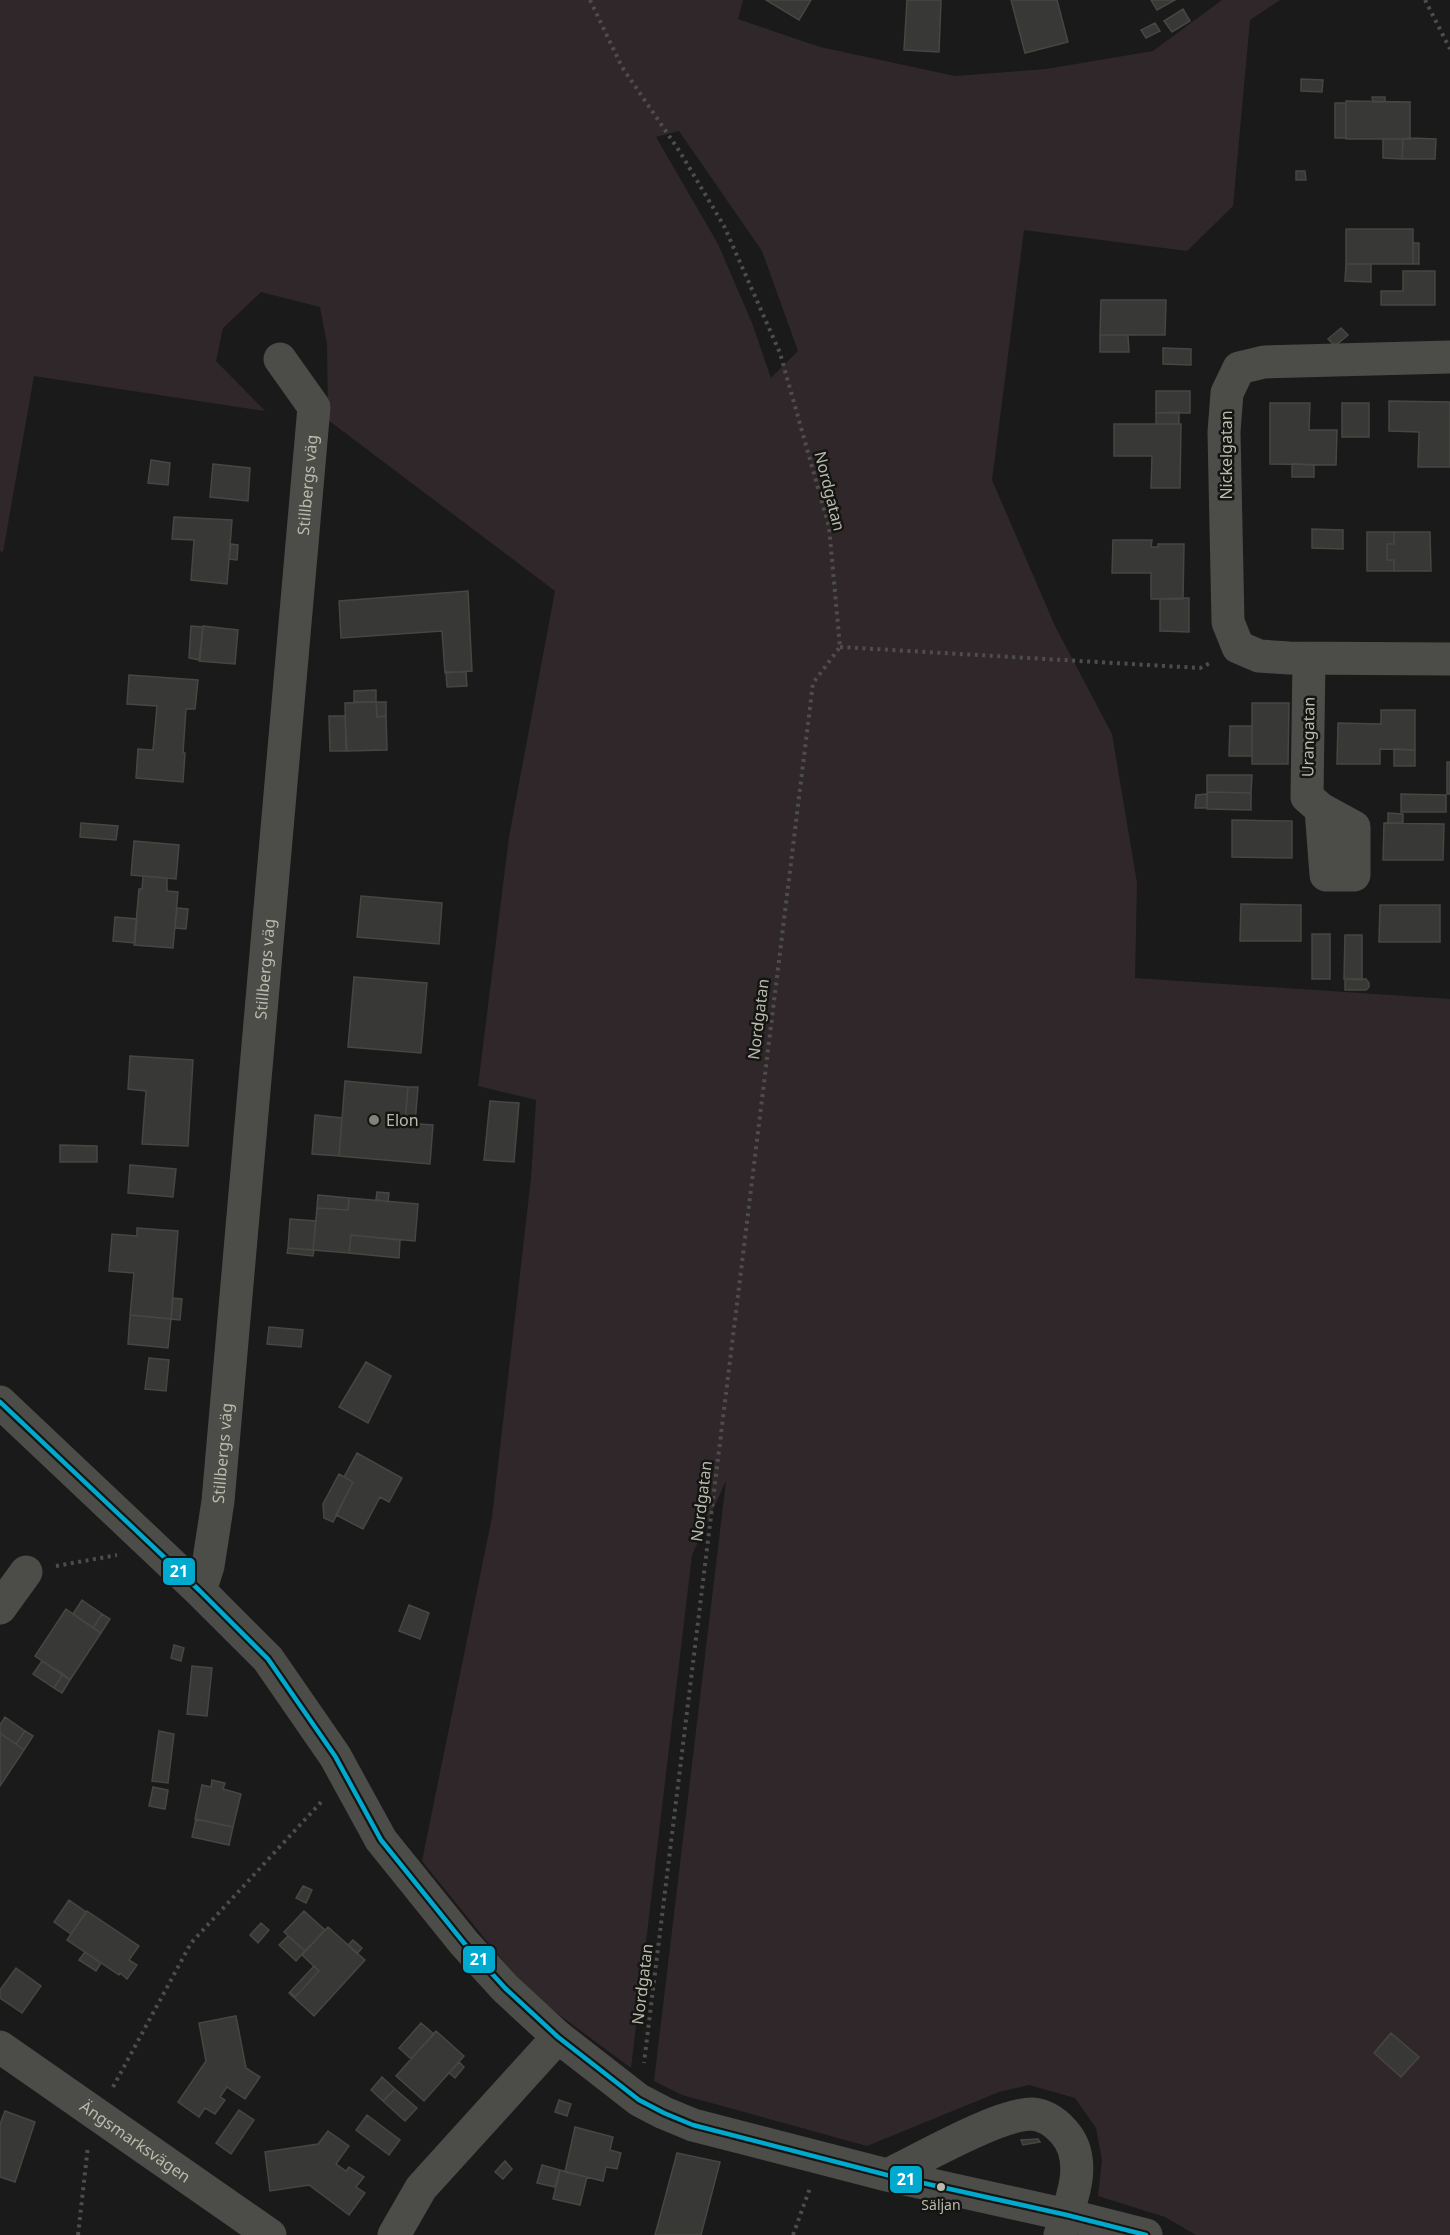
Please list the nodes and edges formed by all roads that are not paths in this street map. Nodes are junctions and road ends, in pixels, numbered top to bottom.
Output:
1 (1450, 357) edge
2 (280, 358) dead end
3 (1309, 659) junction
4 (1450, 659) edge
5 (1320, 809) dead end
6 (0, 1402) edge
7 (26, 1572) road end
8 (200, 1591) junction
9 (0, 1608) edge
10 (558, 2037) junction
11 (0, 2047) edge
12 (887, 2175) junction
13 (1063, 2225) edge
14 (270, 2235) edge
15 (394, 2235) edge
16 (1146, 2235) edge

1 - 3 street, Nickelgatan
2 - 8 street, Stillbergs väg
3 - 4 street
3 - 5 street, Urangatan
6 - 8 street
7 - 9 street
8 - 10 street
10 - 12 street
10 - 15 street
11 - 14 street, Ängsmarksvägen
12 - 13 street
12 - 13 street
13 - 16 street

